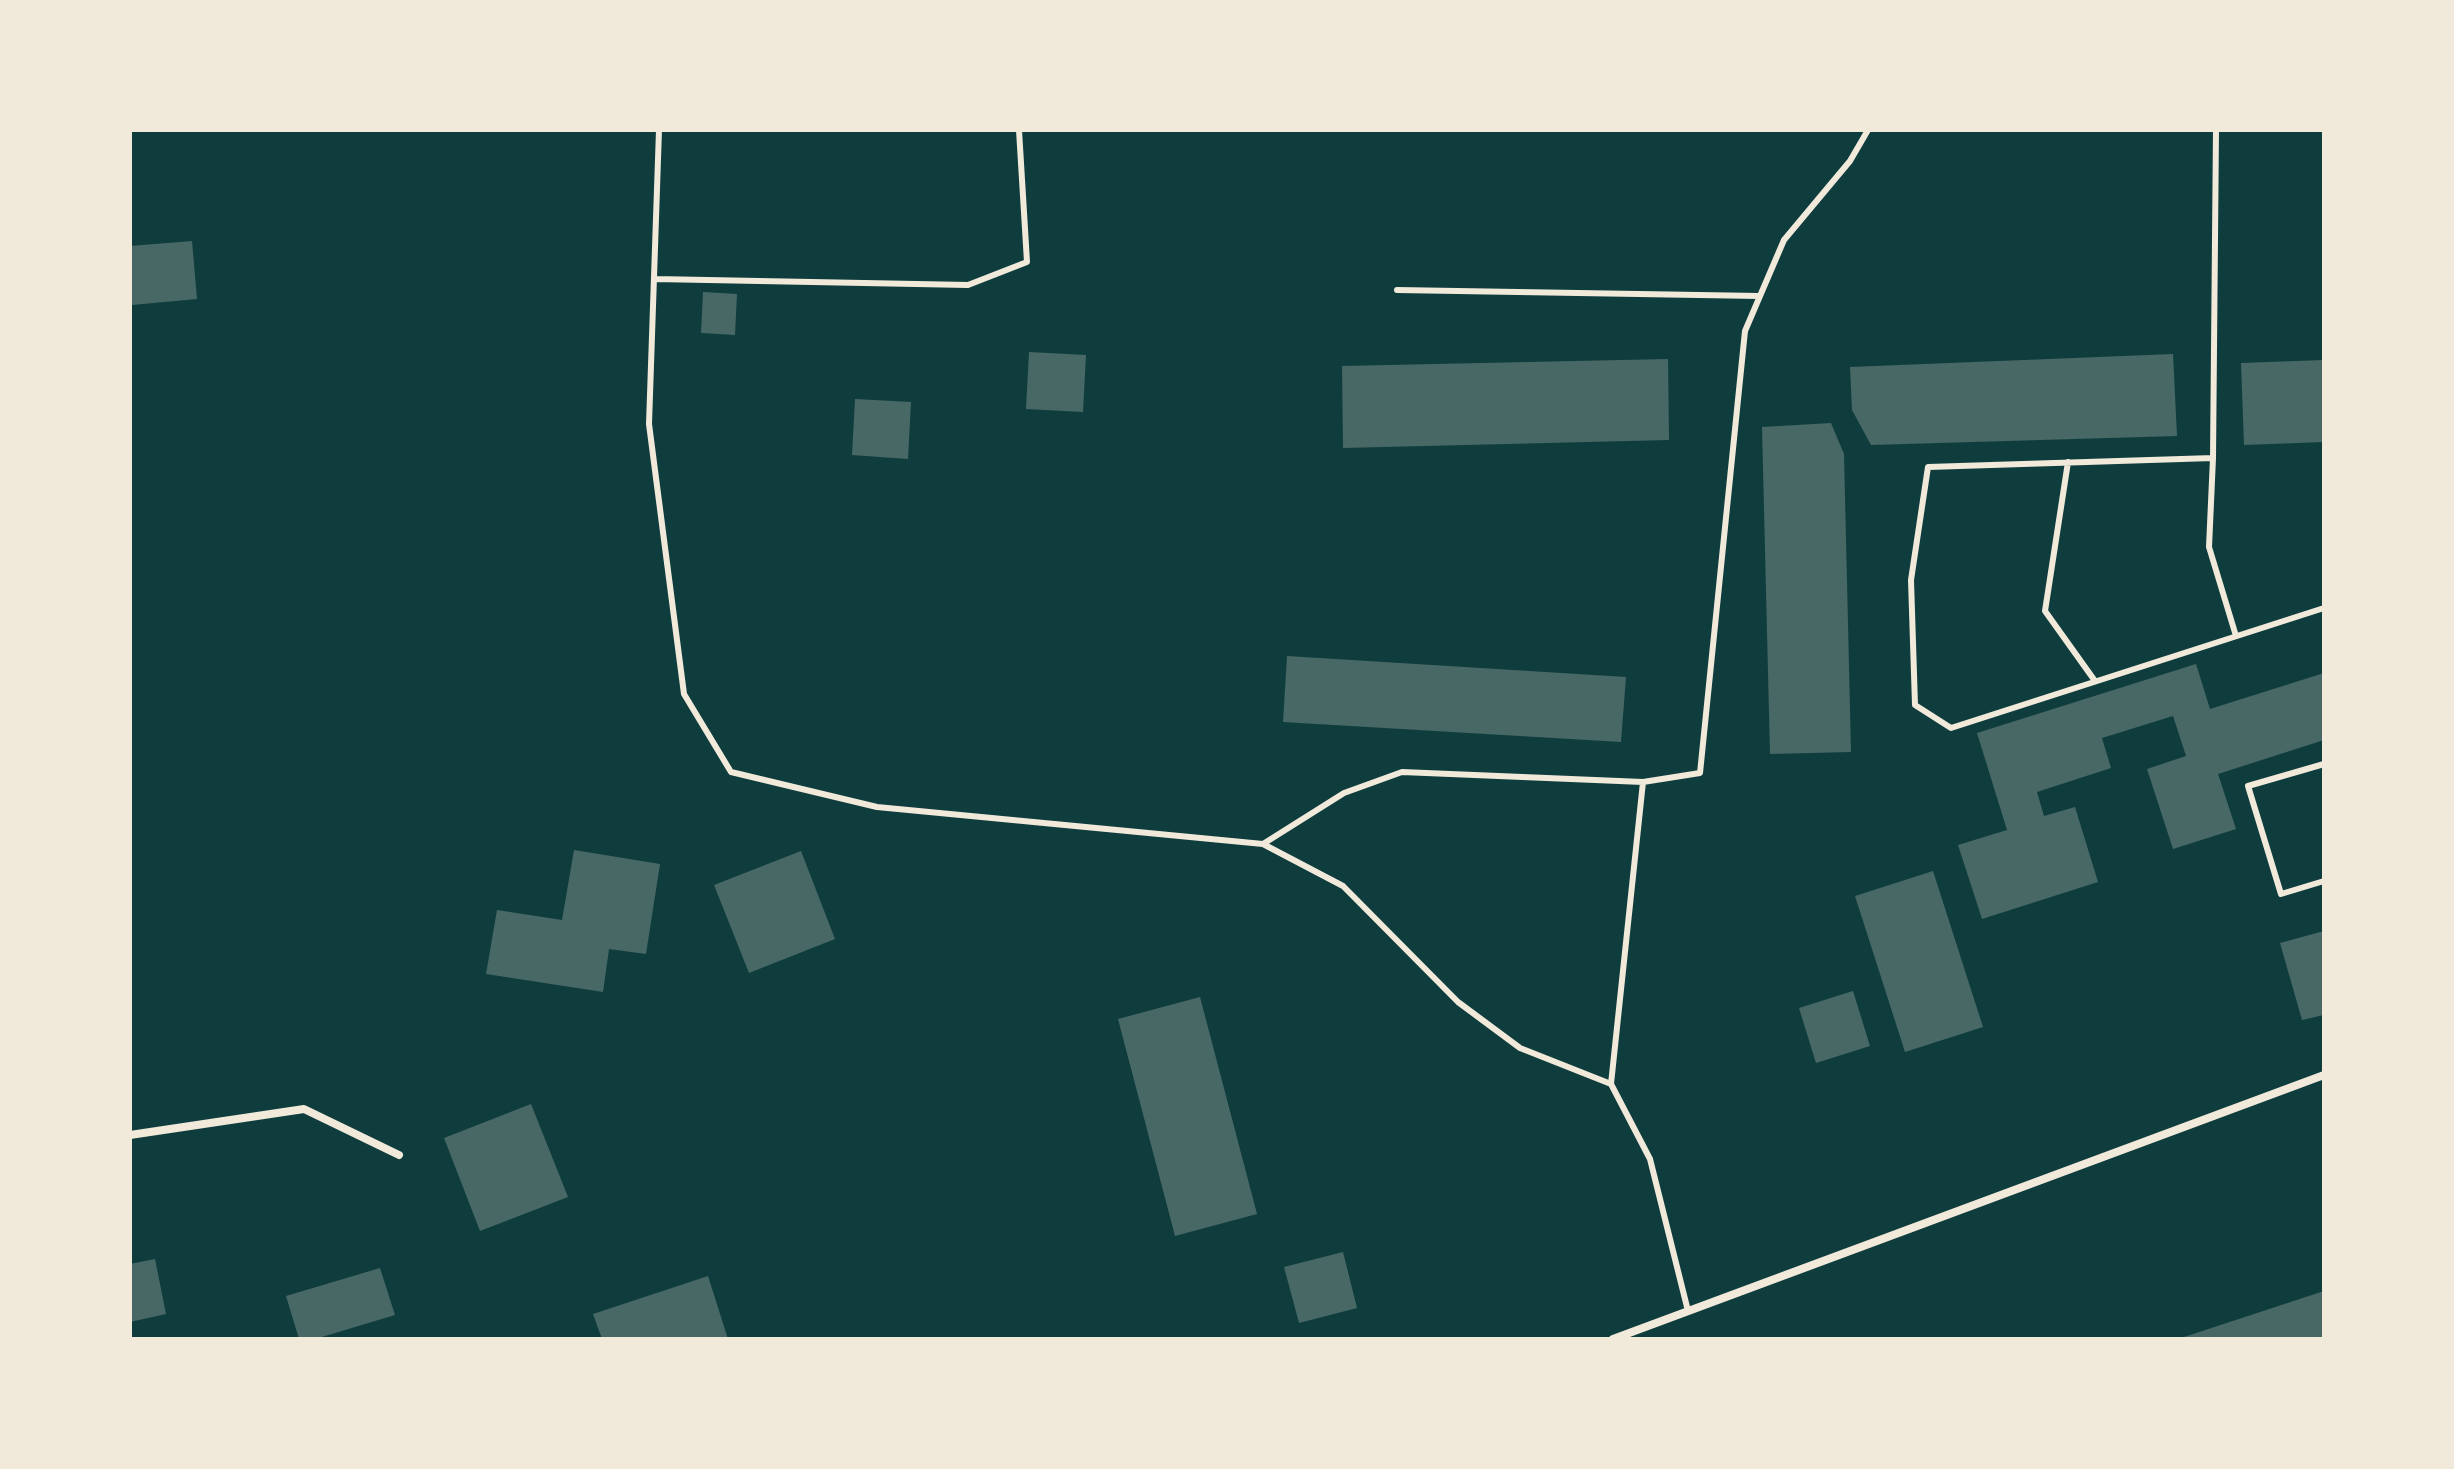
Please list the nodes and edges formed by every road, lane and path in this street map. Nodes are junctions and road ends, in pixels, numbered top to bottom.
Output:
1 (659, 130) edge
2 (1019, 130) edge
3 (1868, 130) edge
4 (2216, 130) edge
5 (655, 279) junction
6 (1397, 290) dead end
7 (1759, 296) junction
8 (2213, 458) junction
9 (2068, 462) junction
10 (2324, 608) edge
11 (2236, 636) junction
12 (2095, 681) junction
13 (2324, 764) edge
14 (1643, 782) junction
15 (1263, 844) junction
16 (2324, 881) edge
17 (2324, 1075) edge
18 (1611, 1084) junction
19 (130, 1135) edge
20 (399, 1155) dead end
21 (1688, 1311) junction
22 (1613, 1339) edge

1 - 5 lane
2 - 5 lane
3 - 7 lane
4 - 8 lane
5 - 15 lane
6 - 7 lane
7 - 14 lane
8 - 9 lane
8 - 11 lane
9 - 12 lane
9 - 12 lane
10 - 11 lane
11 - 12 lane
13 - 16 lane
14 - 15 lane
14 - 18 lane
15 - 18 lane
17 - 21 street
18 - 21 lane
19 - 20 street
21 - 22 street

